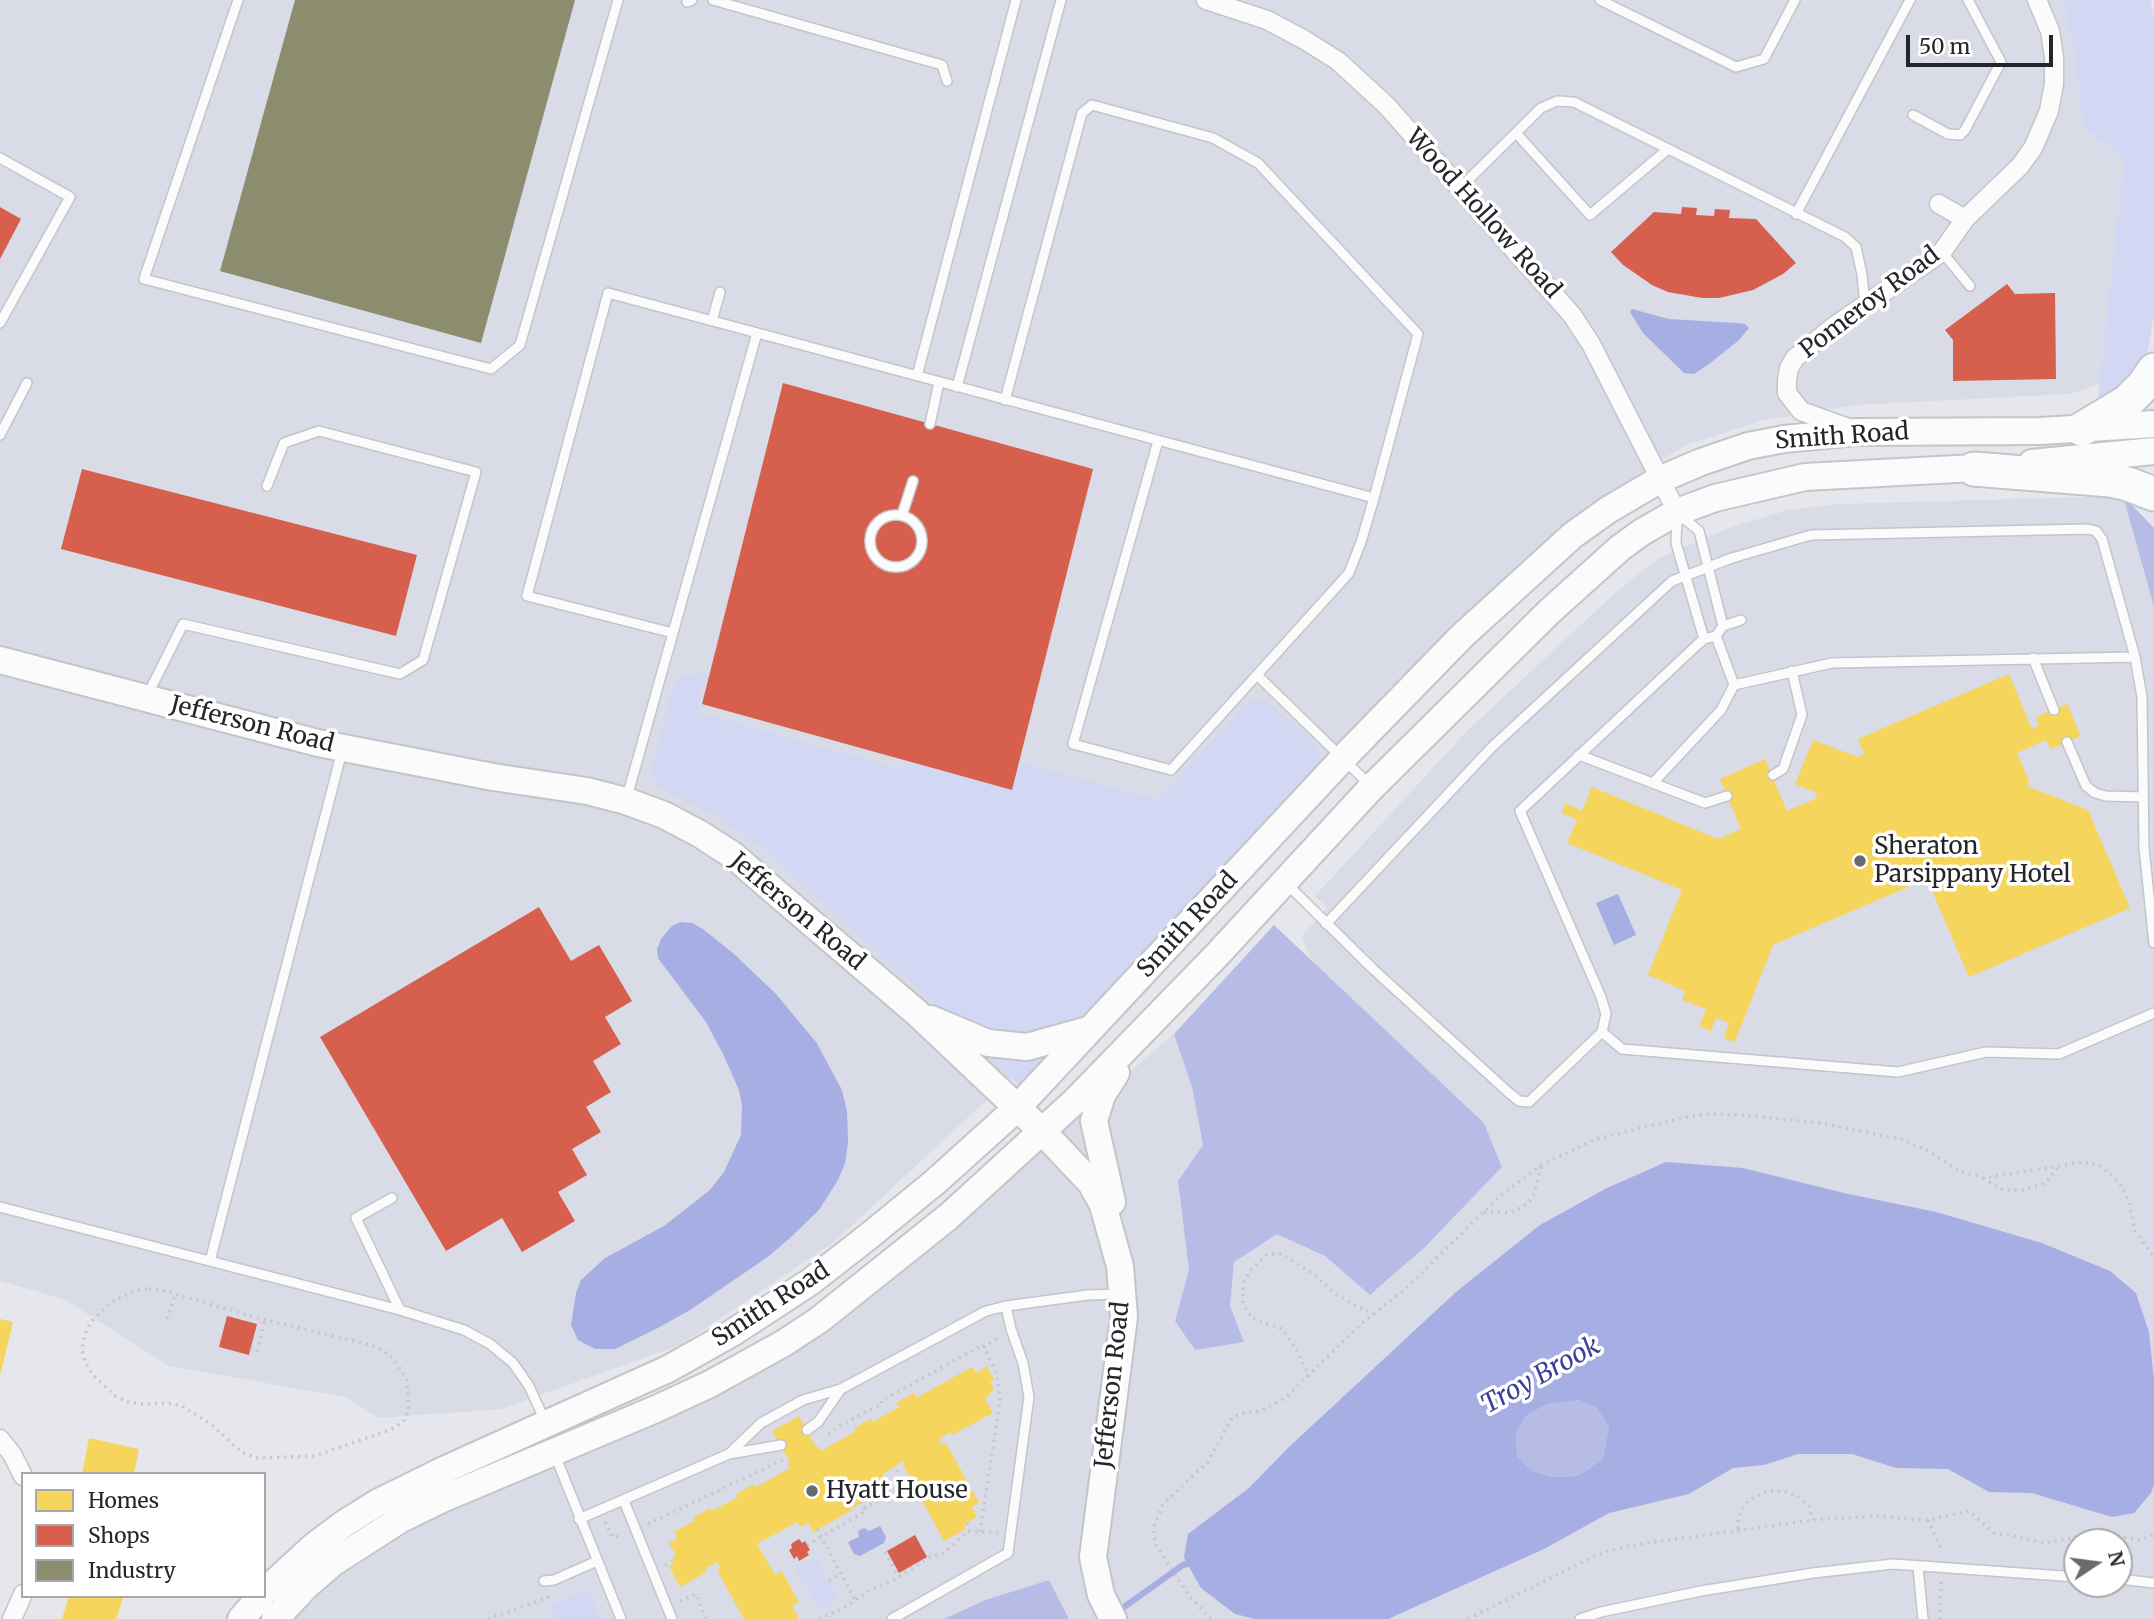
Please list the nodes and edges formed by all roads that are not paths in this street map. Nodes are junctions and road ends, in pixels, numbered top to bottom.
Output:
1 (238, 0) edge
2 (618, 0) edge
3 (713, 0) edge
4 (1016, 0) edge
5 (1061, 0) edge
6 (1206, 0) edge
7 (1600, 0) edge
8 (1795, 0) edge
9 (1910, 0) edge
10 (1968, 0) edge
11 (2037, 0) edge
12 (947, 81) dead end
13 (1913, 115) dead end
14 (1516, 133) junction
15 (1668, 149) junction
16 (0, 158) edge
17 (1460, 188) junction
18 (1939, 204) dead end
19 (1796, 214) junction
20 (1965, 219) junction
21 (1942, 252) junction
22 (1970, 286) dead end
23 (720, 292) dead end
24 (1864, 305) junction
25 (712, 321) junction
26 (0, 323) edge
27 (757, 333) junction
28 (2154, 370) edge
29 (917, 376) junction
30 (939, 382) junction
31 (27, 383) dead end
32 (957, 387) junction
33 (1005, 400) junction
34 (930, 424) dead end
35 (2154, 424) edge
36 (2082, 429) junction
37 (1856, 432) junction
38 (0, 435) edge
39 (1158, 441) junction
40 (2154, 451) edge
41 (1974, 469) junction
42 (1659, 480) junction
43 (913, 481) dead end
44 (267, 486) dead end
45 (2154, 494) edge
46 (1374, 498) junction
47 (1677, 512) junction
48 (902, 515) junction
49 (1709, 567) junction
50 (1686, 574) junction
51 (1741, 620) dead end
52 (1723, 626) junction
53 (673, 633) junction
54 (1716, 636) junction
55 (1704, 639) junction
56 (2033, 657) junction
57 (2135, 657) junction
58 (0, 660) edge
59 (1792, 671) junction
60 (1257, 675) junction
61 (1734, 685) junction
62 (145, 699) junction
63 (2054, 710) dead end
64 (2067, 742) dead end
65 (343, 748) junction
66 (1579, 755) junction
67 (1343, 758) junction
68 (1773, 775) dead end
69 (1653, 783) junction
70 (1372, 787) junction
71 (1727, 796) dead end
72 (2143, 797) junction
73 (626, 801) junction
74 (1285, 882) junction
75 (1326, 923) junction
76 (2154, 943) edge
77 (916, 1012) junction
78 (2154, 1013) edge
79 (1090, 1030) junction
80 (1141, 1032) junction
81 (1602, 1032) junction
82 (1016, 1109) junction
83 (1043, 1132) junction
84 (392, 1198) dead end
85 (0, 1207) edge
86 (210, 1261) junction
87 (1120, 1266) junction
88 (1124, 1294) junction
89 (1006, 1306) junction
90 (400, 1310) junction
91 (841, 1389) junction
92 (807, 1430) dead end
93 (550, 1438) junction
94 (0, 1439) edge
95 (780, 1445) dead end
96 (729, 1454) junction
97 (21, 1472) edge
98 (624, 1501) junction
99 (579, 1519) junction
100 (597, 1561) junction
101 (1918, 1567) junction
102 (2063, 1576) edge
103 (544, 1581) dead end
104 (2133, 1581) edge
105 (2154, 1583) edge
106 (266, 1590) edge
107 (21, 1598) edge
108 (259, 1598) edge
109 (1107, 1607) edge
110 (12, 1619) edge
111 (241, 1619) edge
112 (275, 1619) edge
113 (621, 1619) edge
114 (672, 1619) edge
115 (892, 1619) edge
116 (1580, 1619) edge
117 (1923, 1619) edge

1 - 2 lane
3 - 12 lane
4 - 29 lane
5 - 32 lane
6 - 17 street, Wood Hollow Road
7 - 8 lane
9 - 19 lane
10 - 13 lane
11 - 20 street, Pomeroy Road
14 - 15 lane
14 - 15 lane
14 - 17 lane
15 - 19 lane
16 - 26 lane
17 - 42 street, Wood Hollow Road
18 - 20 street
19 - 24 lane
20 - 21 street, Pomeroy Road
21 - 22 lane
21 - 24 street, Pomeroy Road
23 - 25 lane
24 - 37 street, Pomeroy Road
25 - 27 lane
25 - 53 lane
27 - 29 lane
27 - 53 lane
28 - 36 highway
29 - 30 lane
30 - 32 lane
30 - 34 lane
31 - 38 lane
32 - 33 lane
33 - 39 lane
33 - 46 lane
35 - 36 main road, Smith Road
36 - 37 main road, Smith Road
37 - 42 main road, Smith Road
39 - 46 lane
39 - 60 lane
40 - 41 main road, Smith Road
41 - 45 highway
41 - 47 main road, Smith Road
42 - 47 street, Wood Hollow Road
42 - 67 main road, Smith Road
43 - 48 lane
44 - 62 lane
46 - 60 lane
47 - 49 lane
47 - 50 lane
47 - 70 main road, Smith Road
48 - 48 lane
49 - 50 lane
49 - 52 lane
49 - 57 lane
50 - 55 lane
50 - 75 lane
51 - 52 lane
52 - 54 lane
53 - 73 lane
54 - 55 lane
54 - 61 lane
55 - 66 lane
56 - 57 lane
56 - 59 lane
56 - 63 lane
57 - 72 lane
58 - 62 main road, Jefferson Road
59 - 61 lane
59 - 68 lane
60 - 67 lane
61 - 69 lane
62 - 65 main road, Jefferson Road
64 - 72 lane
65 - 73 main road, Jefferson Road
65 - 86 lane
66 - 69 lane
66 - 81 lane
67 - 70 lane
67 - 79 main road, Smith Road
69 - 71 lane
70 - 74 main road, Smith Road
72 - 76 lane
73 - 77 main road, Jefferson Road
74 - 75 lane
74 - 80 main road, Smith Road
75 - 81 lane
77 - 79 main road
77 - 82 main road, Jefferson Road
78 - 81 lane
79 - 82 main road, Smith Road
80 - 83 main road, Smith Road
80 - 87 main road
82 - 83 main road, Jefferson Road
82 - 93 main road, Smith Road
83 - 87 main road, Jefferson Road
83 - 93 main road, Smith Road
84 - 90 lane
85 - 86 lane
86 - 90 lane
87 - 88 main road, Jefferson Road
88 - 89 lane
88 - 109 main road, Jefferson Road
89 - 91 lane
89 - 115 lane
90 - 93 lane
91 - 92 lane
91 - 96 lane
93 - 99 lane
93 - 106 main road, Smith Road
93 - 112 main road, Smith Road
94 - 97 street
95 - 96 lane
96 - 98 lane
98 - 99 lane
98 - 114 lane
99 - 100 lane
100 - 103 lane
100 - 113 lane
101 - 102 lane
101 - 116 lane
101 - 117 lane
104 - 105 lane
107 - 110 street
108 - 111 main road, Smith Road

